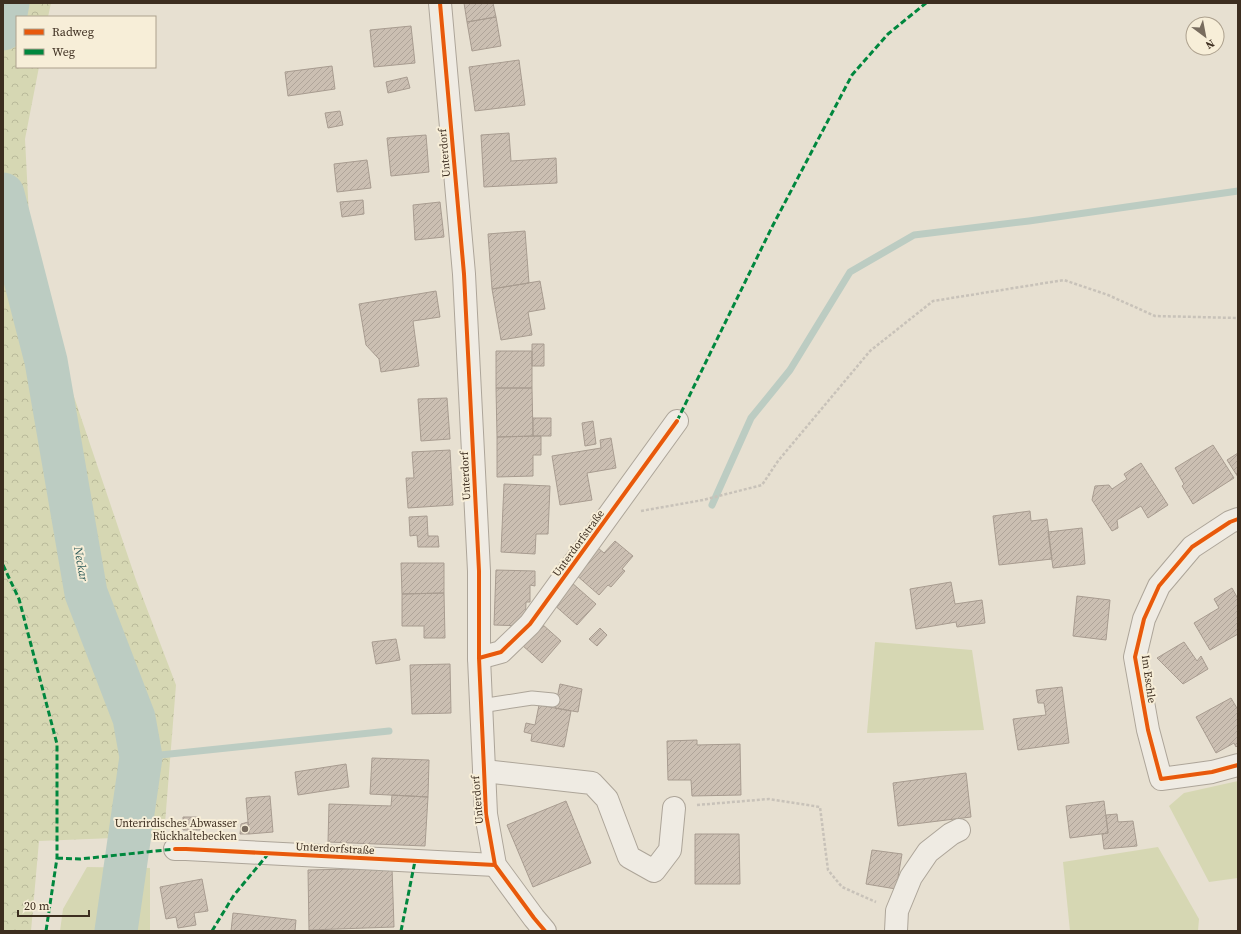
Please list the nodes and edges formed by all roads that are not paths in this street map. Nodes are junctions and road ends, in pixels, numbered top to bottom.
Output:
1 (440, 3) edge
2 (677, 421) dead end
3 (1238, 519) edge
4 (479, 658) junction
5 (553, 700) dead end
6 (481, 706) junction
7 (1238, 765) edge
8 (484, 771) junction
9 (674, 808) road end
10 (959, 830) dead end
11 (174, 849) dead end
12 (494, 865) junction
13 (896, 921) edge
14 (545, 931) edge

1 - 4 street, Unterdorf
2 - 4 street, Unterdorfstraße
3 - 7 street, Im Eschle
4 - 6 street, Unterdorf
5 - 6 lane
6 - 8 street, Unterdorf
8 - 9 street, Unterdorf
8 - 12 street, Unterdorf
10 - 13 street
11 - 12 street, Unterdorfstraße
12 - 14 street, Unterdorf

